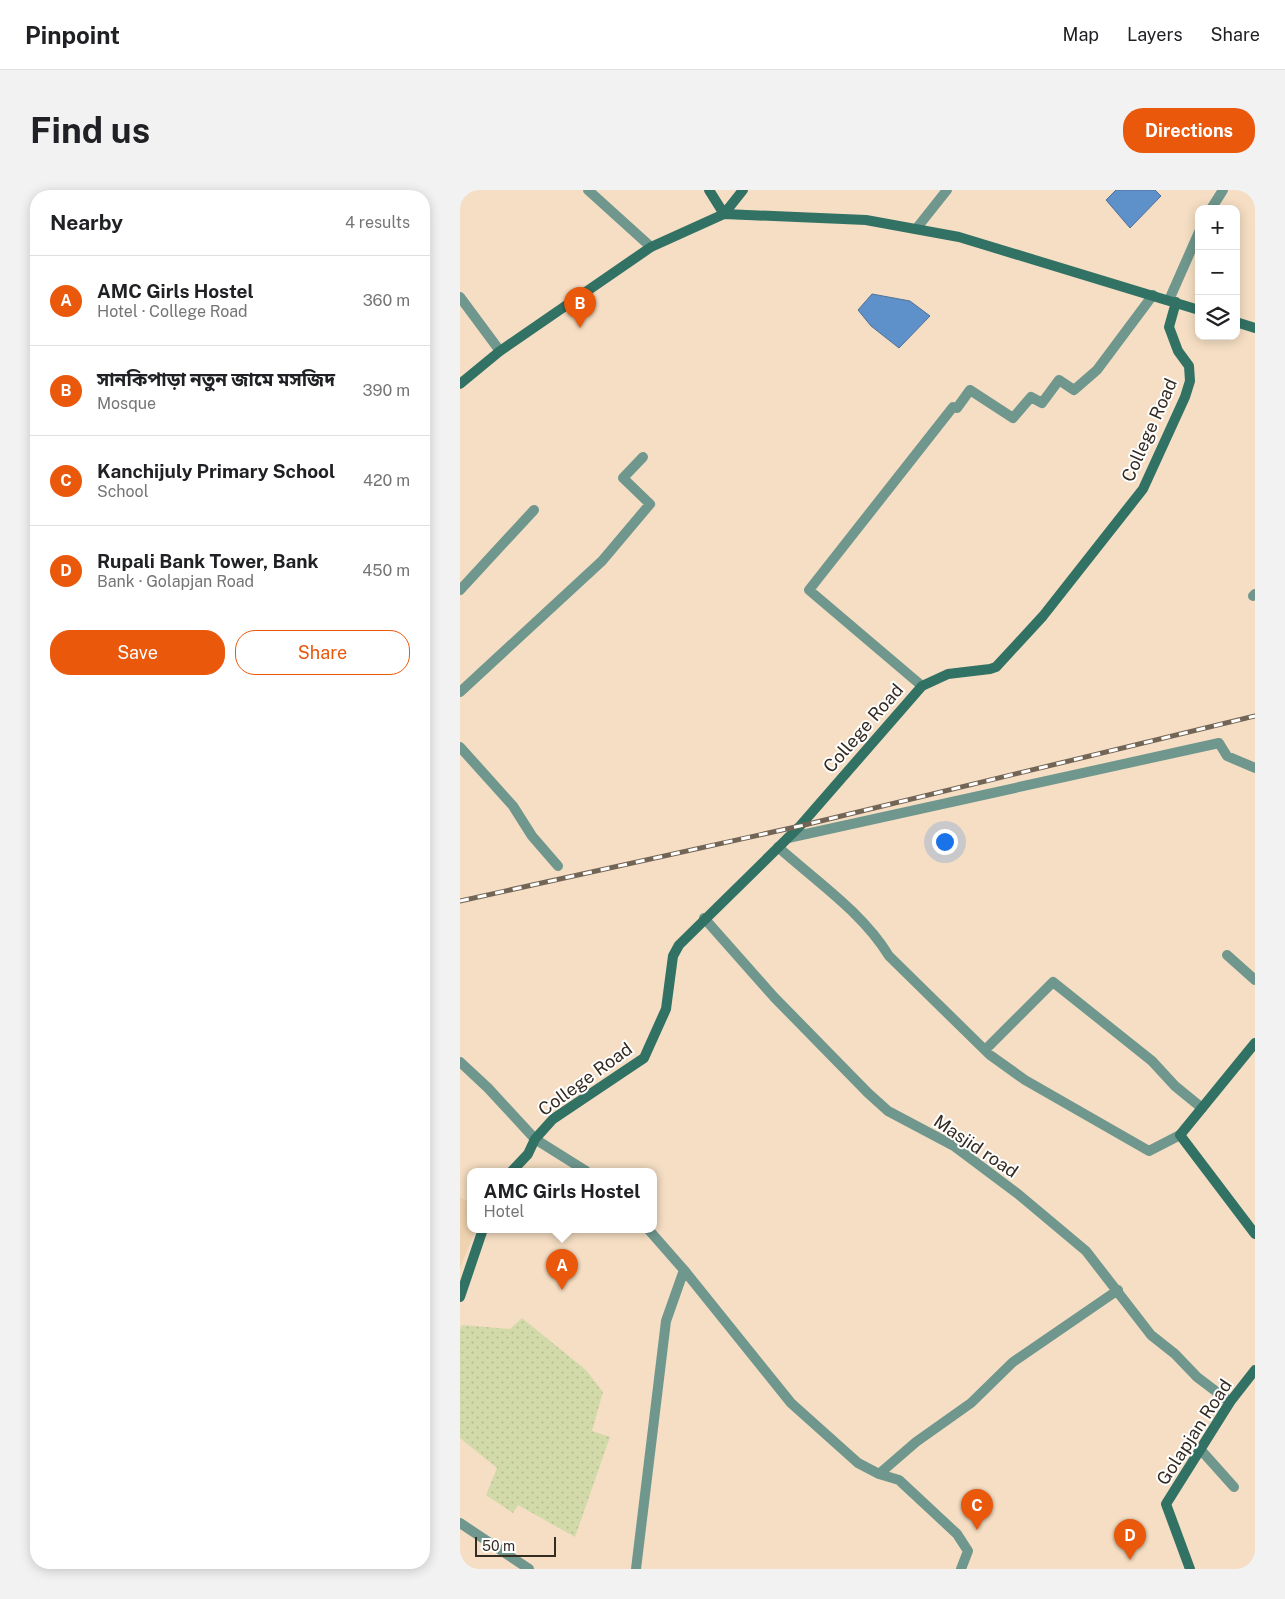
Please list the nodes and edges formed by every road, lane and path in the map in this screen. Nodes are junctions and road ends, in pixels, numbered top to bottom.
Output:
1 (588, 190) edge
2 (709, 190) edge
3 (743, 190) edge
4 (947, 190) edge
5 (1222, 190) edge
6 (1213, 205) edge
7 (724, 214) junction
8 (916, 229) junction
9 (1195, 242) edge
10 (651, 247) junction
11 (1153, 295) junction
12 (460, 297) edge
13 (1172, 301) junction
14 (1195, 309) edge
15 (1240, 323) edge
16 (1255, 328) edge
17 (500, 351) junction
18 (460, 384) edge
19 (643, 457) dead end
20 (534, 510) dead end
21 (460, 590) edge
22 (922, 686) junction
23 (460, 692) edge
24 (460, 747) edge
25 (1255, 768) edge
26 (788, 838) junction
27 (778, 847) junction
28 (558, 866) dead end
29 (704, 918) junction
30 (1228, 955) dead end
31 (1255, 980) edge
32 (1253, 1049) edge
33 (985, 1050) junction
34 (460, 1062) edge
35 (1202, 1108) junction
36 (1180, 1135) junction
37 (535, 1139) junction
38 (515, 1168) edge
39 (581, 1168) edge
40 (1254, 1231) edge
41 (482, 1233) edge
42 (652, 1233) edge
43 (684, 1270) junction
44 (1118, 1290) junction
45 (460, 1297) edge
46 (1255, 1370) edge
47 (1230, 1402) junction
48 (1200, 1449) junction
49 (879, 1474) junction
50 (1234, 1487) dead end
51 (460, 1523) edge
52 (529, 1569) edge
53 (636, 1569) edge
54 (961, 1569) edge
55 (1190, 1569) edge

1 - 10 street
2 - 7 street
3 - 7 street
4 - 8 street
5 - 6 street
7 - 8 street
7 - 10 street
8 - 11 street
9 - 13 street
10 - 17 street
11 - 13 street
11 - 22 street
12 - 17 street
13 - 14 street
13 - 22 street, College Road
15 - 16 street
17 - 18 street
19 - 23 street
20 - 21 street
22 - 26 street, College Road
24 - 28 street
25 - 26 street
26 - 27 street, College Road
27 - 29 street, College Road
27 - 33 street
29 - 37 street, College Road
29 - 44 street, Masjid road
30 - 31 street
32 - 35 street
33 - 35 street
33 - 36 street
34 - 37 street
35 - 36 street
36 - 40 street
37 - 38 street, College Road
37 - 39 street
41 - 45 street
42 - 43 street
43 - 49 street
43 - 53 street
44 - 47 street, Masjid road
44 - 49 street
46 - 47 street, Golapjan Road
47 - 48 street, Golapjan Road
48 - 50 street
48 - 55 street, Golapjan Road
49 - 54 street
51 - 52 street

